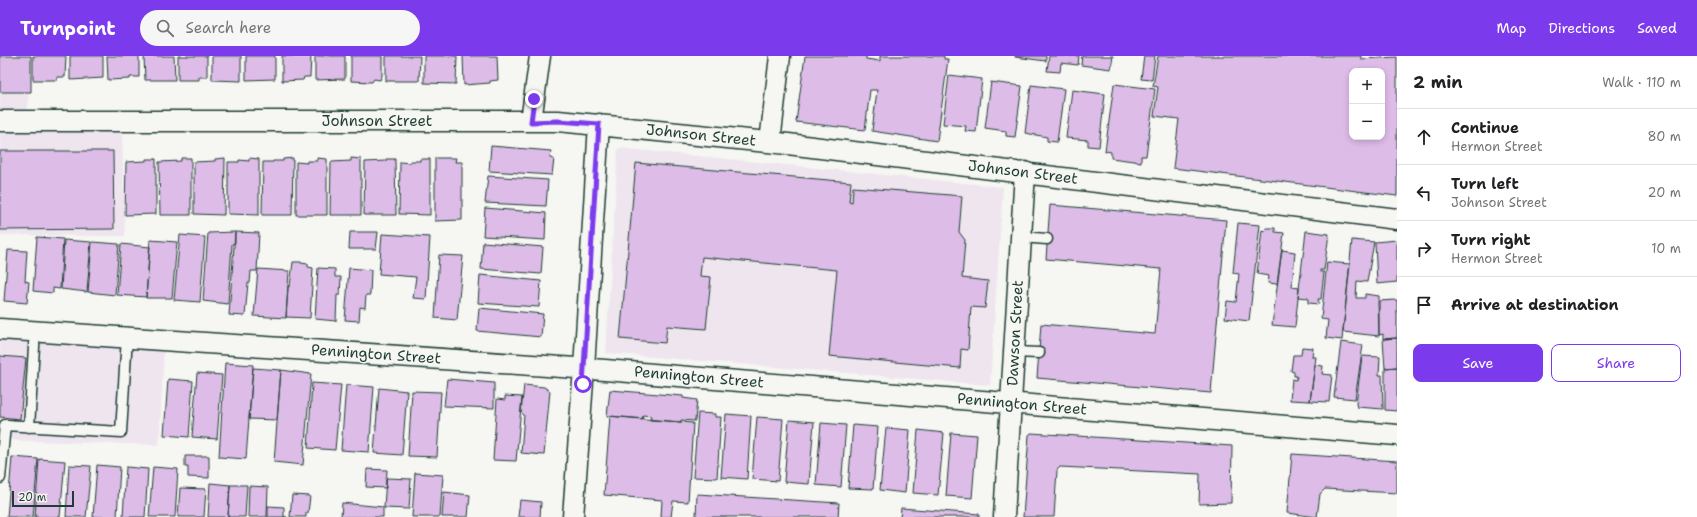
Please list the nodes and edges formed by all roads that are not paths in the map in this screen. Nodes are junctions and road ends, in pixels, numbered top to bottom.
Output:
1 (540, 56) edge
2 (780, 56) edge
3 (0, 121) edge
4 (531, 122) junction
5 (599, 124) junction
6 (770, 142) junction
7 (1025, 172) junction
8 (1397, 219) edge
9 (1020, 237) junction
10 (1048, 239) dead end
11 (0, 328) edge
12 (35, 331) junction
13 (127, 337) junction
14 (1014, 352) junction
15 (1039, 353) dead end
16 (584, 368) junction
17 (1011, 403) junction
18 (29, 427) junction
19 (1397, 435) edge
20 (0, 478) edge
21 (573, 517) edge
22 (1004, 517) edge

1 - 4 street
2 - 6 street
3 - 4 street, Johnson Street
4 - 5 street, Johnson Street
5 - 6 street, Johnson Street
5 - 16 street
6 - 7 street, Johnson Street
7 - 8 street, Johnson Street
7 - 9 street, Dawson Street
9 - 10 lane
9 - 14 street, Dawson Street
11 - 12 street, Pennington Street
12 - 13 street, Pennington Street
12 - 18 lane
13 - 16 street, Pennington Street
13 - 18 lane
14 - 15 lane
14 - 17 street, Dawson Street
16 - 17 street, Pennington Street
16 - 21 street
17 - 19 street, Pennington Street
17 - 22 street, Dawson Street
18 - 20 lane

